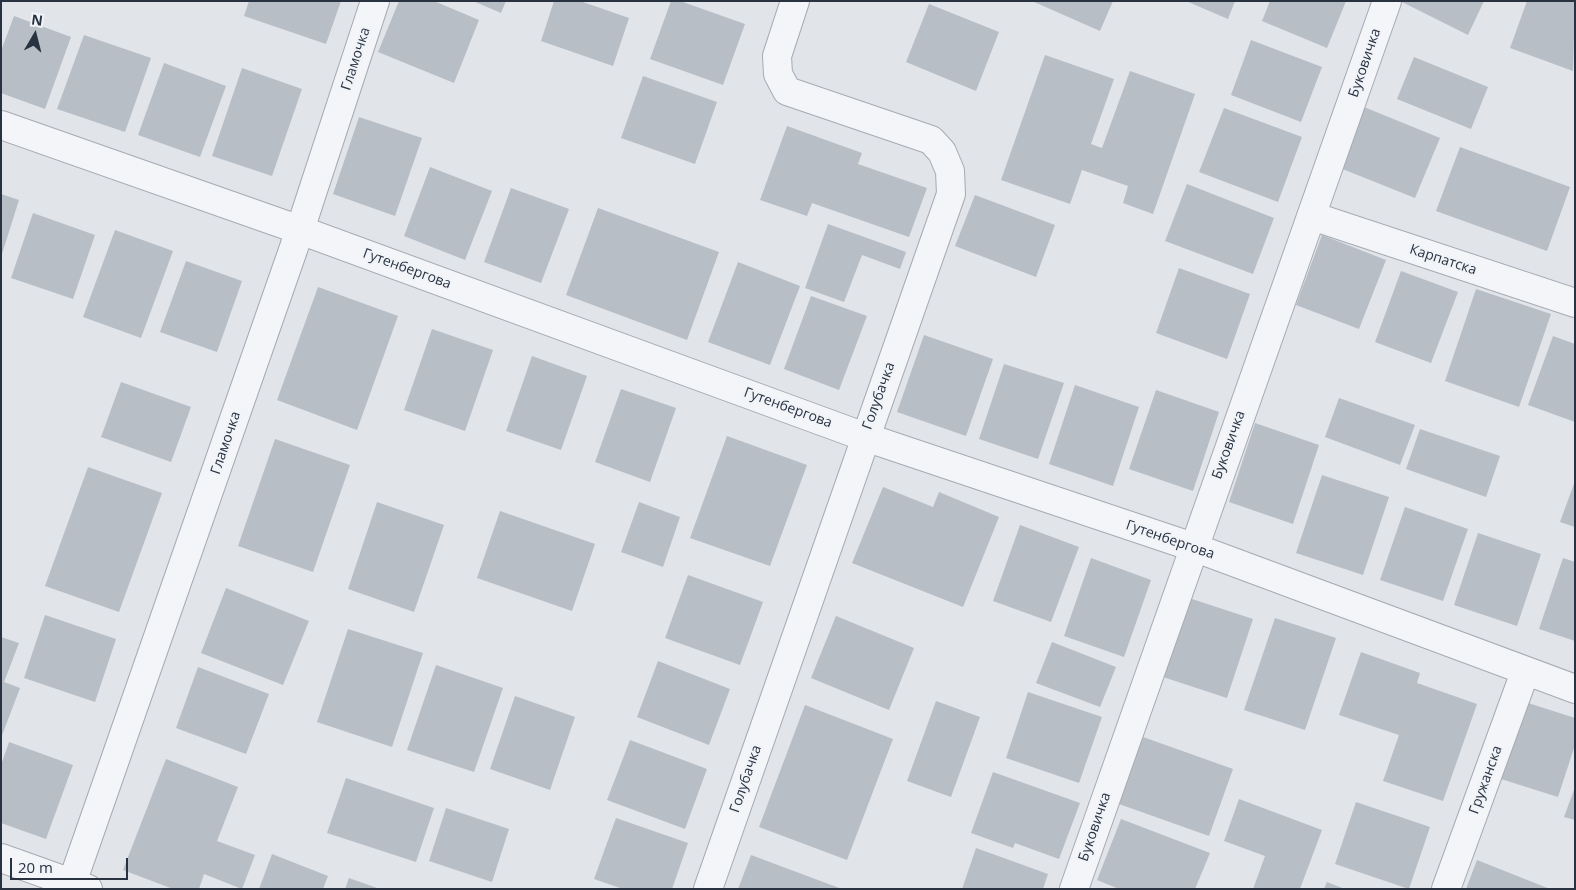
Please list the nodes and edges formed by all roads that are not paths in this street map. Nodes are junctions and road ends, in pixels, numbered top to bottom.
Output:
1 (375, 1) edge
2 (795, 1) edge
3 (1387, 1) edge
4 (1, 124) edge
5 (1312, 216) junction
6 (300, 230) junction
7 (1575, 303) edge
8 (865, 437) junction
9 (1193, 547) junction
10 (1525, 672) junction
11 (1575, 689) edge
12 (1, 858) edge
13 (80, 886) edge
14 (708, 889) edge
15 (1074, 889) edge
16 (1446, 889) edge

1 - 6 street, Гламочка
2 - 8 street, Голубачка
3 - 5 street, Буковичка
4 - 6 street, Гутенбергова
5 - 7 street, Карпатска
5 - 9 street, Буковичка
6 - 8 street, Гутенбергова
6 - 13 street, Гламочка
8 - 9 street, Гутенбергова
8 - 14 street, Голубачка
9 - 10 street, Гутенбергова
9 - 15 street, Буковичка
10 - 11 street, Гутенбергова
10 - 16 street, Гружанска
12 - 13 street

